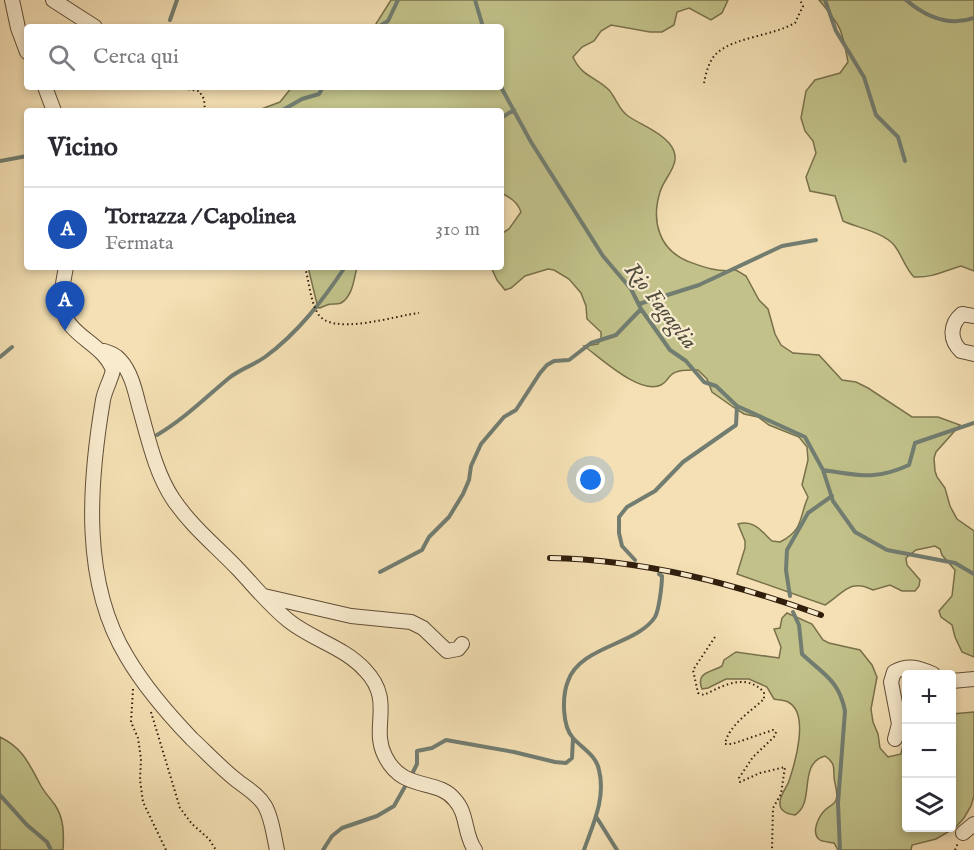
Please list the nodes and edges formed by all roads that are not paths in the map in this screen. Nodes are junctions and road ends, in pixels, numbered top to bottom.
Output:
1 (12, 0) edge
2 (53, 0) edge
3 (90, 24) edge
4 (24, 44) edge
5 (46, 90) edge
6 (53, 108) edge
7 (66, 270) edge
8 (974, 316) edge
9 (97, 348) junction
10 (974, 354) edge
11 (262, 596) junction
12 (462, 644) dead end
13 (924, 670) edge
14 (974, 679) edge
15 (956, 681) edge
16 (895, 739) dead end
17 (277, 850) edge
18 (475, 850) edge

1 - 4 street
2 - 3 street
5 - 6 street
7 - 9 street
8 - 10 street
9 - 11 street
9 - 17 street
11 - 12 street
11 - 18 street
13 - 16 street
14 - 15 street

